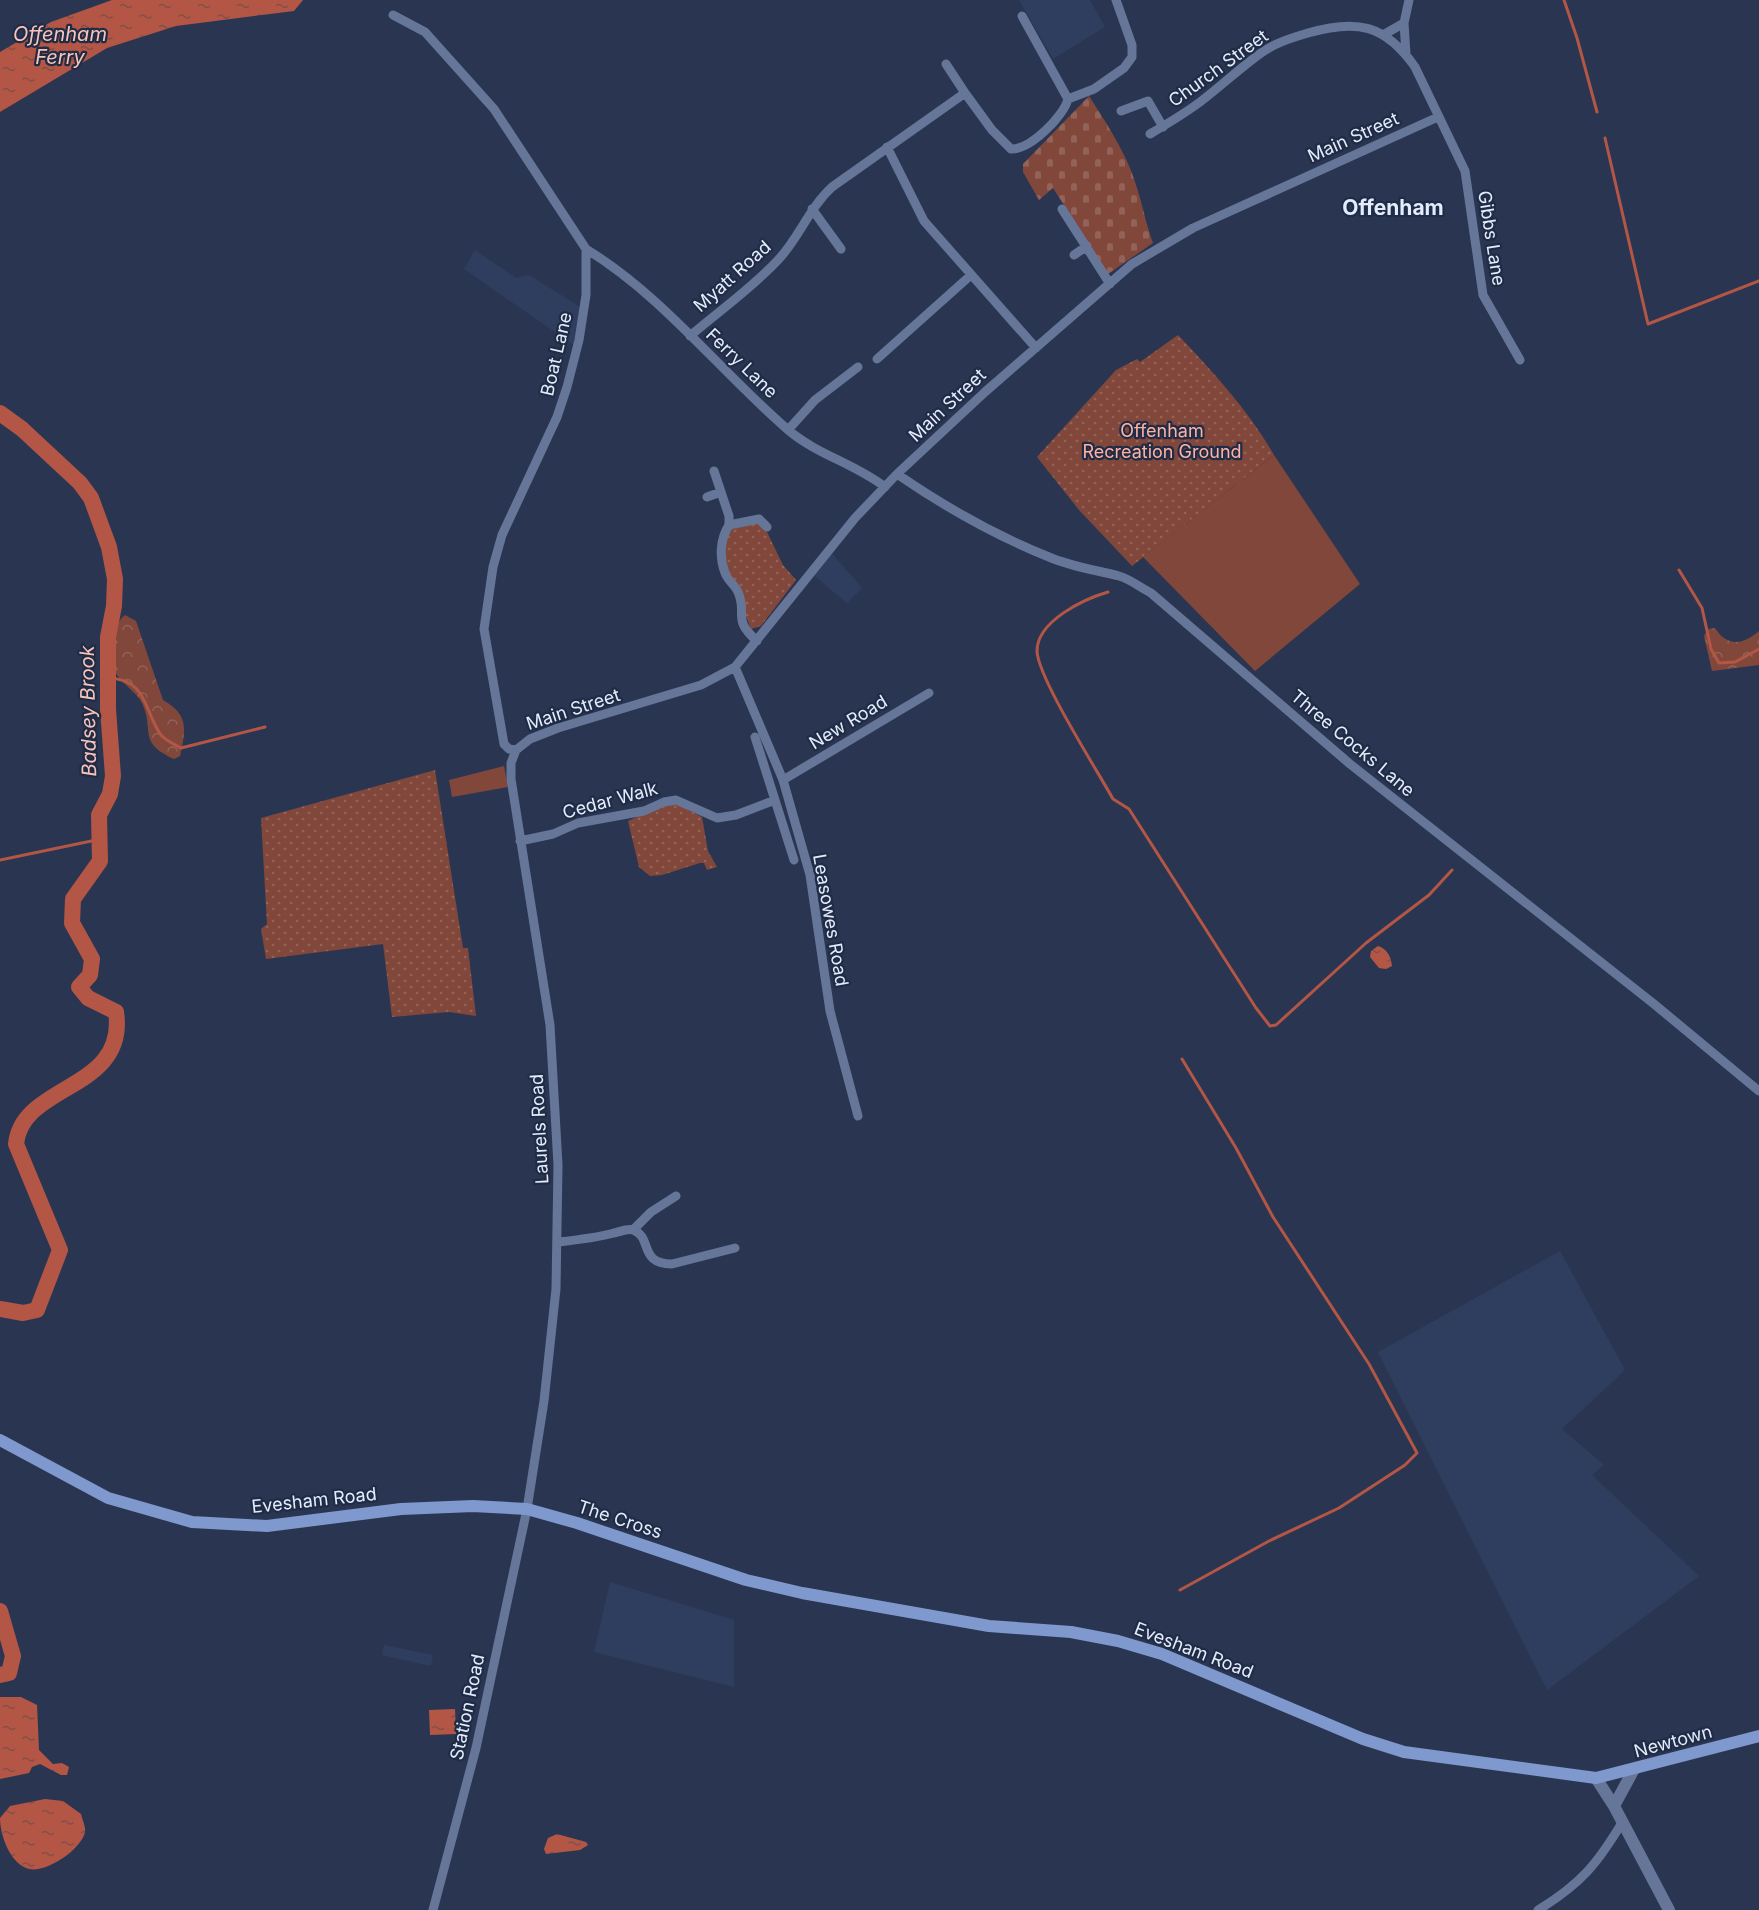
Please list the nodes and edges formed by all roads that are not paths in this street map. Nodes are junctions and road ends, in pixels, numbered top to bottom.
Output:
1 (1116, 0) edge
2 (1409, 0) edge
3 (393, 15) dead end
4 (1022, 16) dead end
5 (1404, 23) junction
6 (1383, 35) junction
7 (1406, 54) junction
8 (946, 64) dead end
9 (965, 93) junction
10 (1068, 99) junction
11 (1121, 111) dead end
12 (1438, 117) junction
13 (1163, 127) junction
14 (1150, 134) dead end
15 (887, 147) junction
16 (812, 209) junction
17 (1062, 209) dead end
18 (1087, 246) junction
19 (586, 249) junction
20 (841, 249) dead end
21 (1074, 255) dead end
22 (971, 275) junction
23 (1110, 284) junction
24 (690, 336) junction
25 (1036, 348) junction
26 (877, 359) dead end
27 (1520, 360) dead end
28 (858, 367) dead end
29 (788, 430) junction
30 (714, 471) dead end
31 (897, 474) junction
32 (885, 487) junction
33 (721, 492) junction
34 (707, 497) dead end
35 (729, 525) junction
36 (767, 527) dead end
37 (757, 641) junction
38 (735, 667) junction
39 (929, 693) dead end
40 (756, 737) dead end
41 (516, 750) junction
42 (783, 780) junction
43 (775, 800) junction
44 (520, 841) junction
45 (794, 860) dead end
46 (1759, 1091) edge
47 (858, 1116) dead end
48 (676, 1196) dead end
49 (633, 1230) junction
50 (558, 1242) junction
51 (735, 1248) dead end
52 (0, 1440) edge
53 (526, 1509) junction
54 (702, 1564) joint
55 (1759, 1737) edge
56 (1633, 1771) junction
57 (1596, 1778) junction
58 (1614, 1806) junction
59 (1623, 1821) junction
60 (433, 1910) edge
61 (1539, 1910) edge
62 (1669, 1910) edge

1 - 10 street
2 - 5 street
3 - 19 street
4 - 10 street
5 - 6 street
5 - 7 street
6 - 7 street, Church Street
6 - 13 street, Church Street
7 - 12 street, Church Street
8 - 9 street
9 - 10 street
9 - 15 street, Myatt Road
11 - 13 street
12 - 23 street, Main Street
12 - 27 street, Gibbs Lane
13 - 14 street, Church Street
15 - 16 street, Myatt Road
15 - 22 street
16 - 20 street
16 - 24 street, Myatt Road
17 - 18 street
18 - 21 street
18 - 23 street
19 - 24 street, Ferry Lane
19 - 41 street, Boat Lane
22 - 25 street
22 - 26 street
23 - 25 street, Main Street
24 - 29 street, Ferry Lane
25 - 31 street, Main Street
28 - 29 street
29 - 32 street, Ferry Lane
30 - 33 street
31 - 32 street, Main Street
31 - 46 street, Three Cocks Lane
32 - 37 street, Main Street
33 - 34 street
33 - 35 street
35 - 36 street
35 - 37 street
37 - 38 street, Main Street
38 - 41 street, Main Street
38 - 42 street, Leasowes Road
39 - 42 street, New Road
40 - 43 street
41 - 44 street, Laurels Road
42 - 47 street, Leasowes Road
43 - 44 street, Cedar Walk
43 - 45 street
44 - 50 street, Laurels Road
48 - 49 street
49 - 50 street
49 - 51 street
50 - 53 street, Laurels Road
52 - 53 main road, Evesham Road
53 - 54 main road, The Cross
53 - 60 street, Station Road
54 - 57 main road, Evesham Road
55 - 56 main road, Newtown
56 - 57 main road, Newtown
56 - 58 street
57 - 58 street
58 - 59 street
59 - 61 street
59 - 62 street

